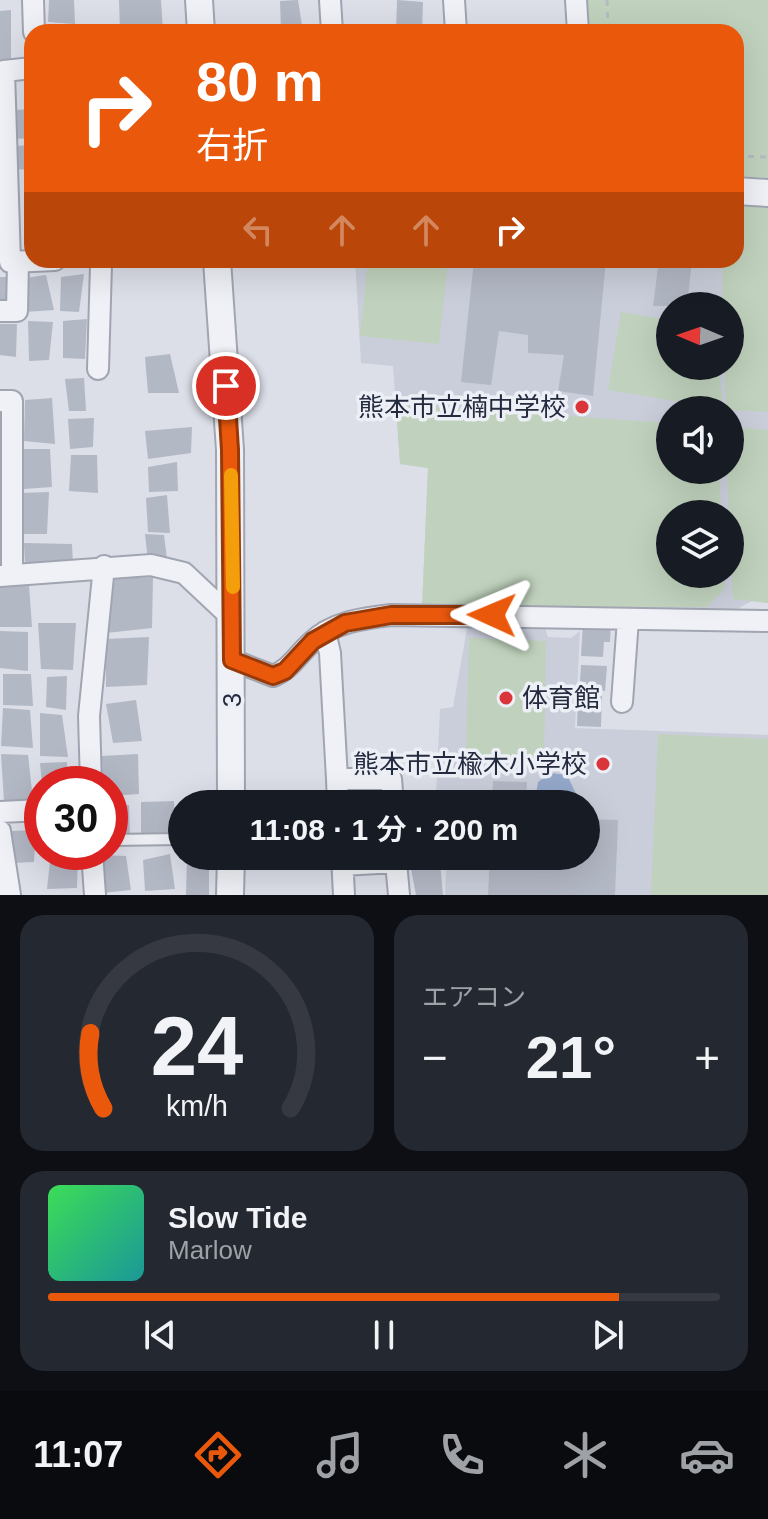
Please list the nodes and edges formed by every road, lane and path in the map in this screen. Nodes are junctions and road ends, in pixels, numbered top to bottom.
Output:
1 (33, 0) edge
2 (199, 0) edge
3 (330, 0) edge
4 (454, 0) edge
5 (576, 0) edge
6 (607, 0) edge
7 (34, 24) edge
8 (200, 24) edge
9 (332, 24) edge
10 (456, 24) edge
11 (578, 24) edge
12 (608, 24) edge
13 (24, 69) edge
14 (1, 106) edge
15 (744, 156) edge
16 (768, 157) edge
17 (744, 192) edge
18 (768, 193) edge
19 (12, 265) edge
20 (99, 268) edge
21 (218, 268) edge
22 (0, 311) edge
23 (98, 369) dead end
24 (0, 401) edge
25 (104, 566) junction
26 (6, 574) edge
27 (233, 619) junction
28 (628, 619) junction
29 (768, 621) edge
30 (325, 632) junction
31 (232, 660) junction
32 (622, 702) dead end
33 (90, 766) edge
34 (337, 779) junction
35 (231, 790) edge
36 (337, 790) edge
37 (392, 790) edge
38 (24, 811) edge
39 (0, 812) edge
40 (0, 831) edge
41 (168, 839) edge
42 (128, 840) edge
43 (93, 870) edge
44 (231, 870) edge
45 (343, 870) edge
46 (397, 870) edge
47 (10, 895) edge
48 (94, 895) edge
49 (230, 895) edge
50 (344, 895) edge
51 (399, 895) edge

1 - 7 street
2 - 8 street
3 - 9 street
4 - 10 street
5 - 11 street
6 - 12 path
13 - 14 street
14 - 19 street
15 - 16 path
17 - 18 street
19 - 22 street
20 - 23 street
21 - 27 street, 3
24 - 26 street
25 - 26 street
25 - 27 street
25 - 33 street
27 - 31 street, 3
28 - 29 street
28 - 30 street
28 - 32 street
30 - 31 street
30 - 34 street
31 - 35 street, 3
34 - 36 street
34 - 37 street
38 - 39 street
40 - 47 street
41 - 42 lane
43 - 48 street
44 - 49 street
45 - 50 street
46 - 51 street

